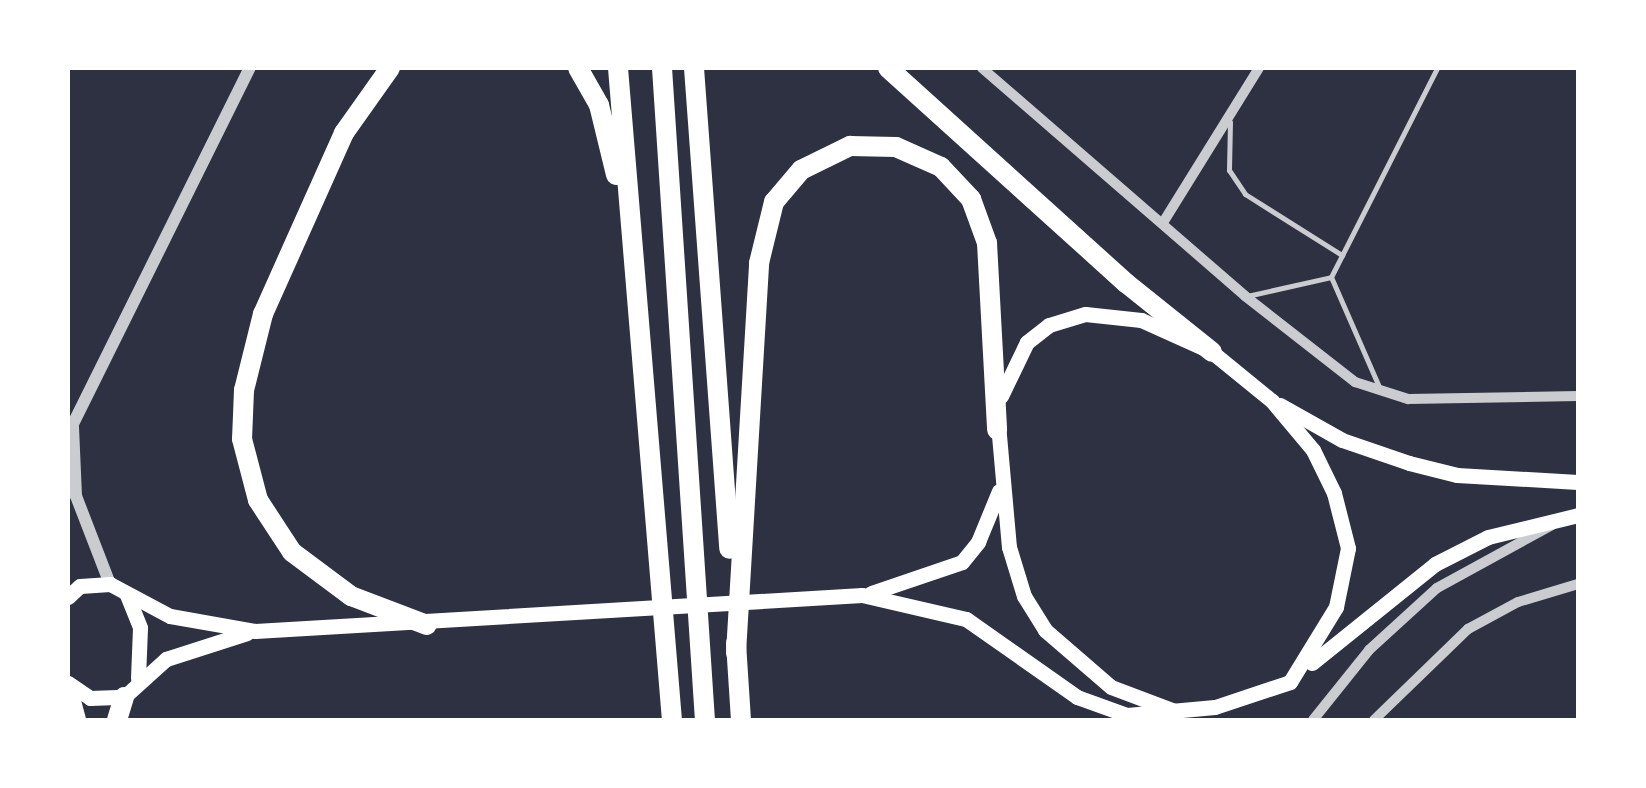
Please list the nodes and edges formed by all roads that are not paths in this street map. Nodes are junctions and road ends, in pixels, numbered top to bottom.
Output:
1 (250, 68) edge
2 (390, 68) edge
3 (578, 68) edge
4 (618, 68) edge
5 (662, 68) edge
6 (694, 68) edge
7 (888, 68) edge
8 (982, 68) edge
9 (1259, 68) edge
10 (1437, 68) edge
11 (1230, 116) junction
12 (1164, 221) junction
13 (632, 245) junction
14 (1342, 255) junction
15 (1332, 277) junction
16 (1246, 296) junction
17 (1212, 352) junction
18 (1382, 393) junction
19 (1578, 396) edge
20 (1272, 401) junction
21 (73, 419) junction
22 (997, 430) junction
23 (68, 434) edge
24 (1578, 482) edge
25 (1000, 489) junction
26 (1571, 516) edge
27 (110, 584) junction
28 (1578, 584) edge
29 (126, 594) junction
30 (862, 596) junction
31 (68, 597) edge
32 (427, 625) junction
33 (255, 631) junction
34 (736, 653) junction
35 (138, 678) junction
36 (1290, 682) junction
37 (68, 687) edge
38 (124, 697) junction
39 (1174, 711) junction
40 (1200, 715) edge
41 (76, 720) edge
42 (117, 720) edge
43 (672, 720) edge
44 (706, 720) edge
45 (742, 720) edge
46 (1313, 720) edge
47 (1374, 720) edge

1 - 21 street
2 - 32 highway
3 - 13 highway
4 - 13 highway
5 - 44 highway
6 - 34 highway
7 - 17 highway
8 - 12 street
9 - 11 street
10 - 14 lane
11 - 12 street
11 - 14 lane
12 - 16 street
13 - 43 highway
14 - 15 lane
15 - 16 lane
15 - 18 lane
16 - 18 street
17 - 20 main road
17 - 22 main road
18 - 19 street
20 - 24 main road
20 - 36 main road
21 - 23 street
21 - 27 street
22 - 25 main road
22 - 34 highway
25 - 30 main road
25 - 39 main road
26 - 36 main road
26 - 46 street
27 - 29 main road
27 - 31 main road
28 - 47 street
29 - 33 main road
29 - 35 main road
30 - 32 main road
30 - 39 main road
32 - 33 main road
33 - 35 main road
34 - 45 highway
35 - 38 main road
36 - 40 main road
37 - 38 main road
37 - 41 highway
38 - 42 highway
39 - 40 main road

